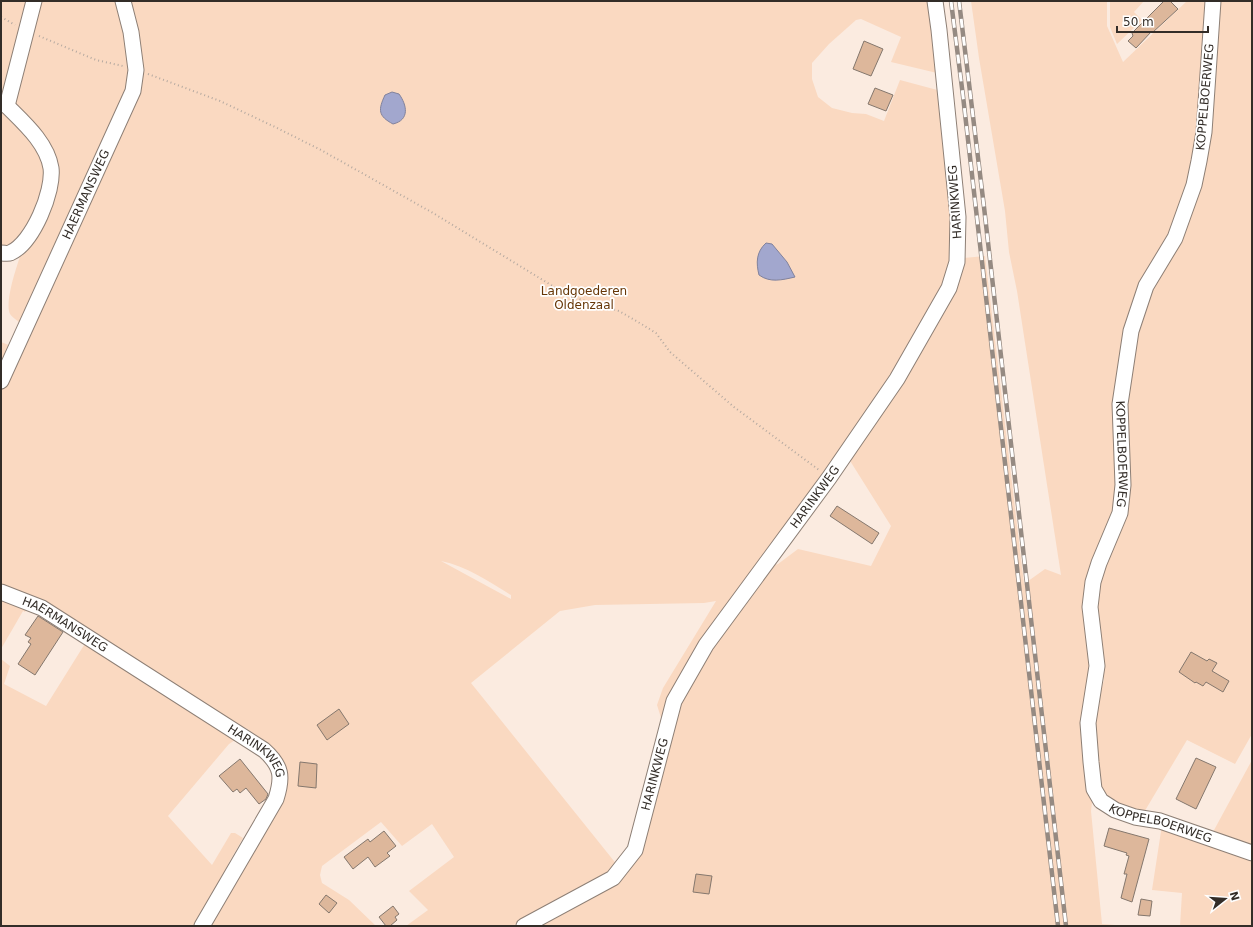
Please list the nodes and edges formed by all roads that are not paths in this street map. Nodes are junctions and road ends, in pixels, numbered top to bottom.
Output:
1 (34, 1) edge
2 (123, 1) edge
3 (935, 1) edge
4 (1213, 1) edge
5 (4, 107) edge
6 (1, 253) edge
7 (1, 382) edge
8 (1, 592) edge
9 (126, 662) joint
10 (1252, 853) edge
11 (202, 926) edge
12 (524, 926) edge

1 - 5 street
2 - 7 street, HAERMANSWEG
3 - 12 street, HARINKWEG
4 - 10 street, KOPPELBOERWEG
5 - 6 street
8 - 9 street, HAERMANSWEG
9 - 11 street, HARINKWEG

